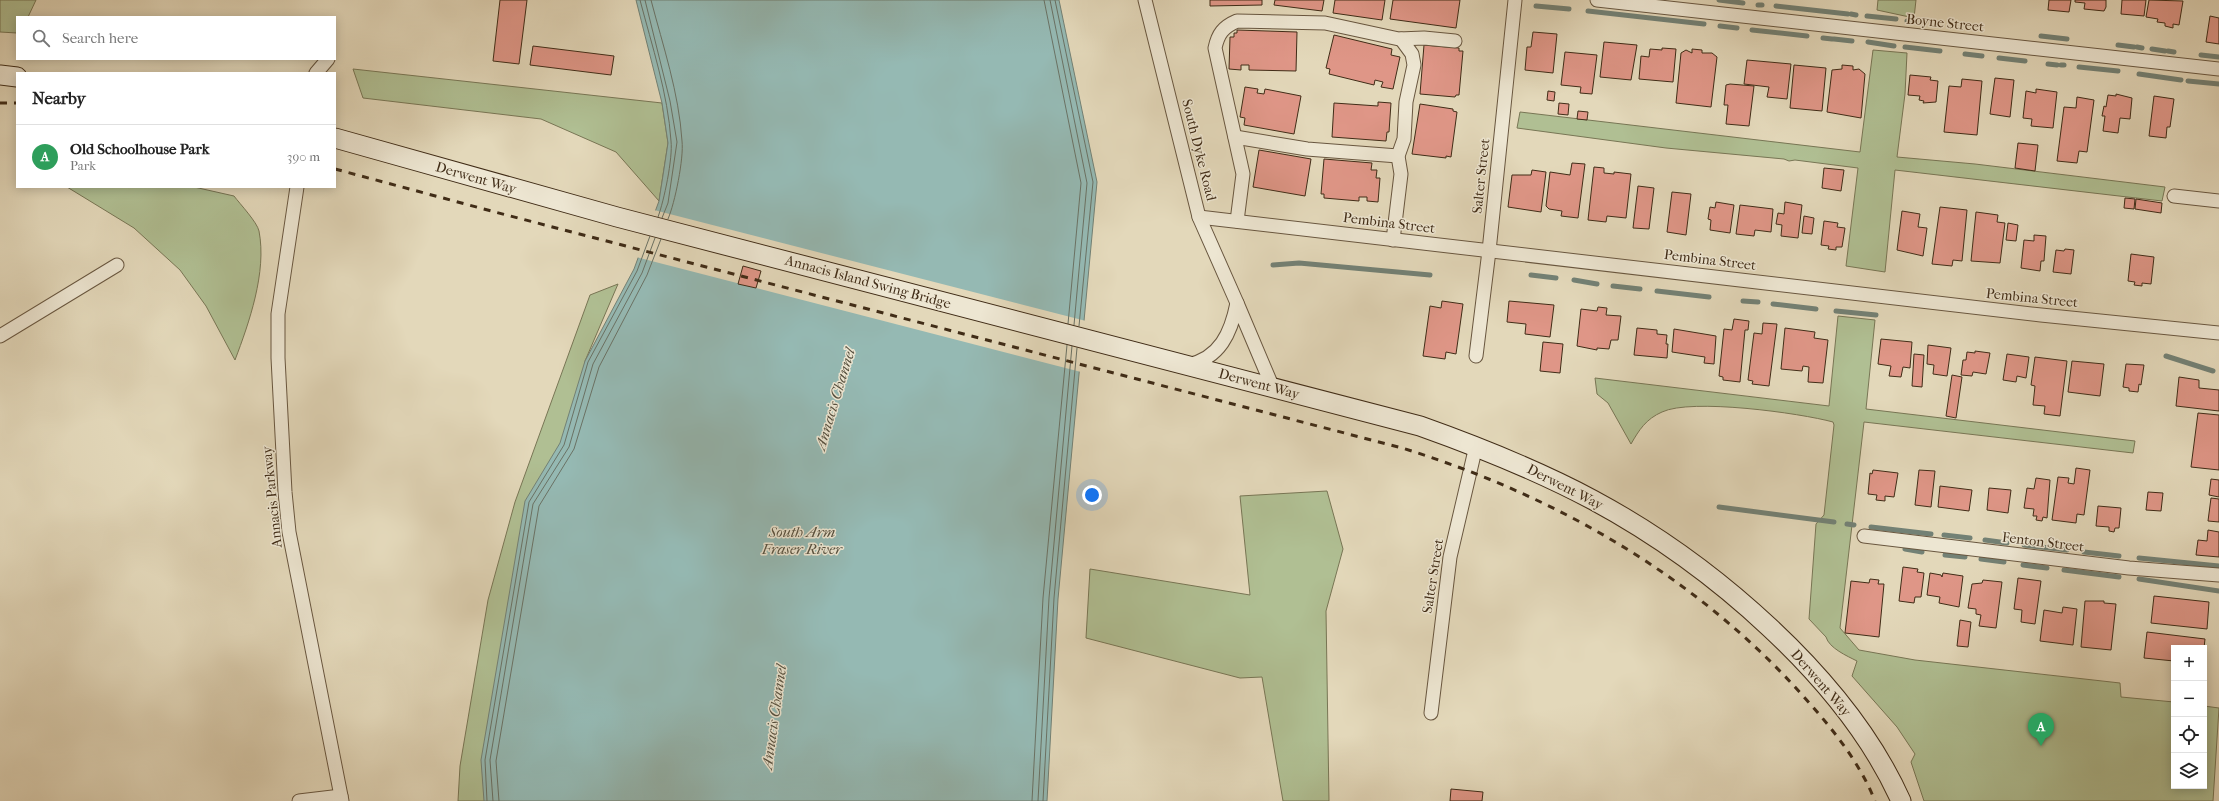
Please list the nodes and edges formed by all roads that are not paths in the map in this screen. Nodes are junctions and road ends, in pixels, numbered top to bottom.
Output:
1 (1145, 0) edge
2 (1515, 0) edge
3 (1597, 0) edge
4 (1401, 39) junction
5 (1455, 41) dead end
6 (327, 60) edge
7 (331, 60) edge
8 (2219, 69) edge
9 (317, 72) edge
10 (329, 72) edge
11 (0, 75) edge
12 (16, 77) edge
13 (1235, 137) junction
14 (336, 138) edge
15 (1398, 156) junction
16 (297, 188) edge
17 (2174, 196) dead end
18 (2219, 201) edge
19 (617, 217) joint
20 (1198, 217) junction
21 (1237, 221) junction
22 (1393, 240) junction
23 (1489, 251) junction
24 (117, 265) dead end
25 (1236, 303) junction
26 (2219, 333) edge
27 (0, 336) edge
28 (1120, 348) joint
29 (1476, 356) dead end
30 (1186, 365) junction
31 (1273, 388) junction
32 (1476, 446) junction
33 (1864, 536) dead end
34 (2219, 575) edge
35 (1431, 713) dead end
36 (341, 799) edge
37 (299, 801) edge
38 (1901, 801) edge

1 - 20 street, South Dyke Road
2 - 23 street, Salter Street
3 - 8 street, Boyne Street
4 - 5 street
4 - 13 street
4 - 15 street
6 - 9 street
7 - 10 street
11 - 12 main road
13 - 15 street
13 - 21 street
14 - 19 main road, Derwent Way
15 - 22 street
16 - 36 street, Annacis Parkway
17 - 18 street
19 - 28 main road, Annacis Island Swing Bridge
20 - 21 street, Pembina Street
20 - 25 street, South Dyke Road
21 - 22 street, Pembina Street
22 - 23 street, Pembina Street
23 - 26 street, Pembina Street
23 - 29 street, Salter Street
24 - 27 street
25 - 30 street
25 - 31 street, South Dyke Road
28 - 30 main road, Derwent Way
30 - 31 main road, Derwent Way
31 - 32 main road, Derwent Way
32 - 35 street, Salter Street
32 - 38 main road, Derwent Way
33 - 34 street, Fenton Street
36 - 37 street

